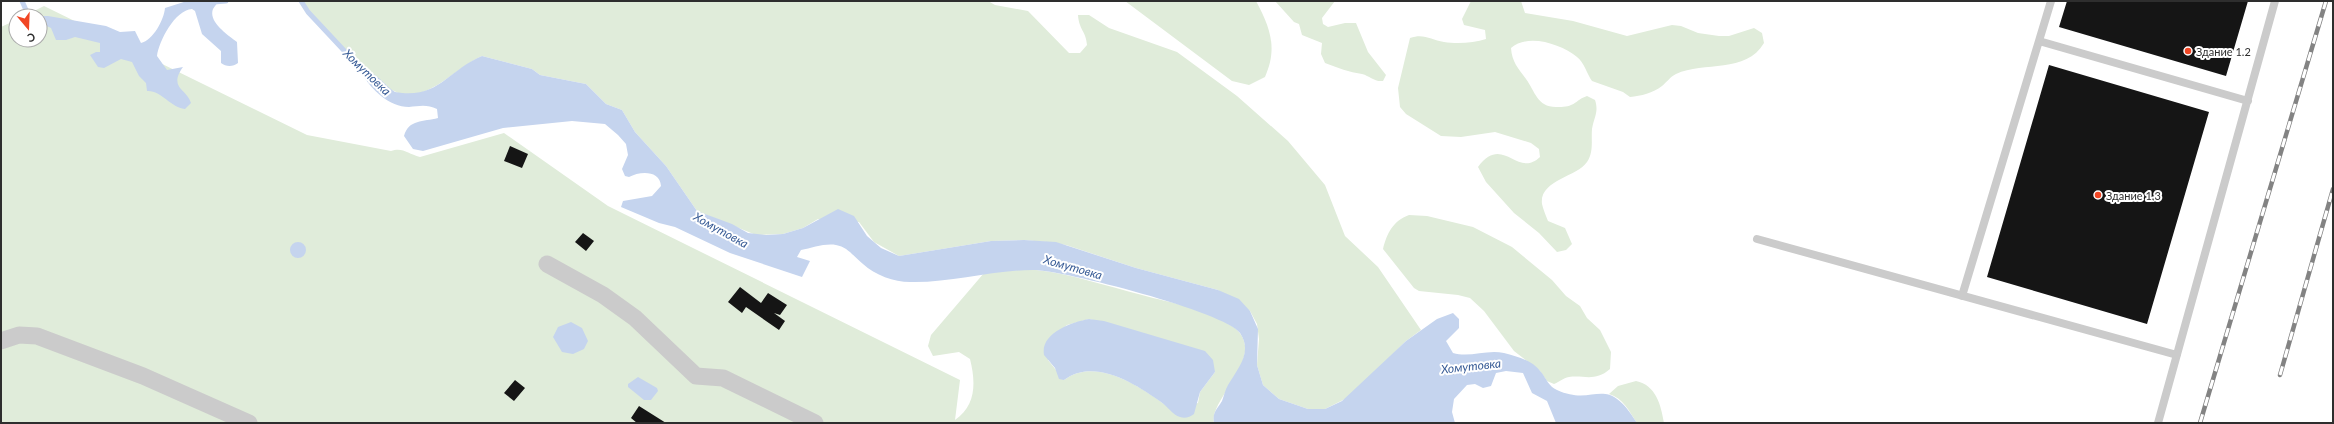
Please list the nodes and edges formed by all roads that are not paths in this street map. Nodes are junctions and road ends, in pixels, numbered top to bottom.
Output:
1 (2051, 1) edge
2 (2275, 1) edge
3 (2039, 41) junction
4 (2248, 101) junction
5 (1757, 239) dead end
6 (548, 264) dead end
7 (1962, 296) junction
8 (1, 341) edge
9 (2176, 356) junction
10 (248, 423) edge
11 (815, 423) edge
12 (2158, 423) edge

1 - 3 lane
2 - 4 lane
3 - 4 lane
3 - 7 lane
4 - 9 lane
5 - 7 lane
6 - 11 street
7 - 9 lane
8 - 10 street
9 - 12 lane

